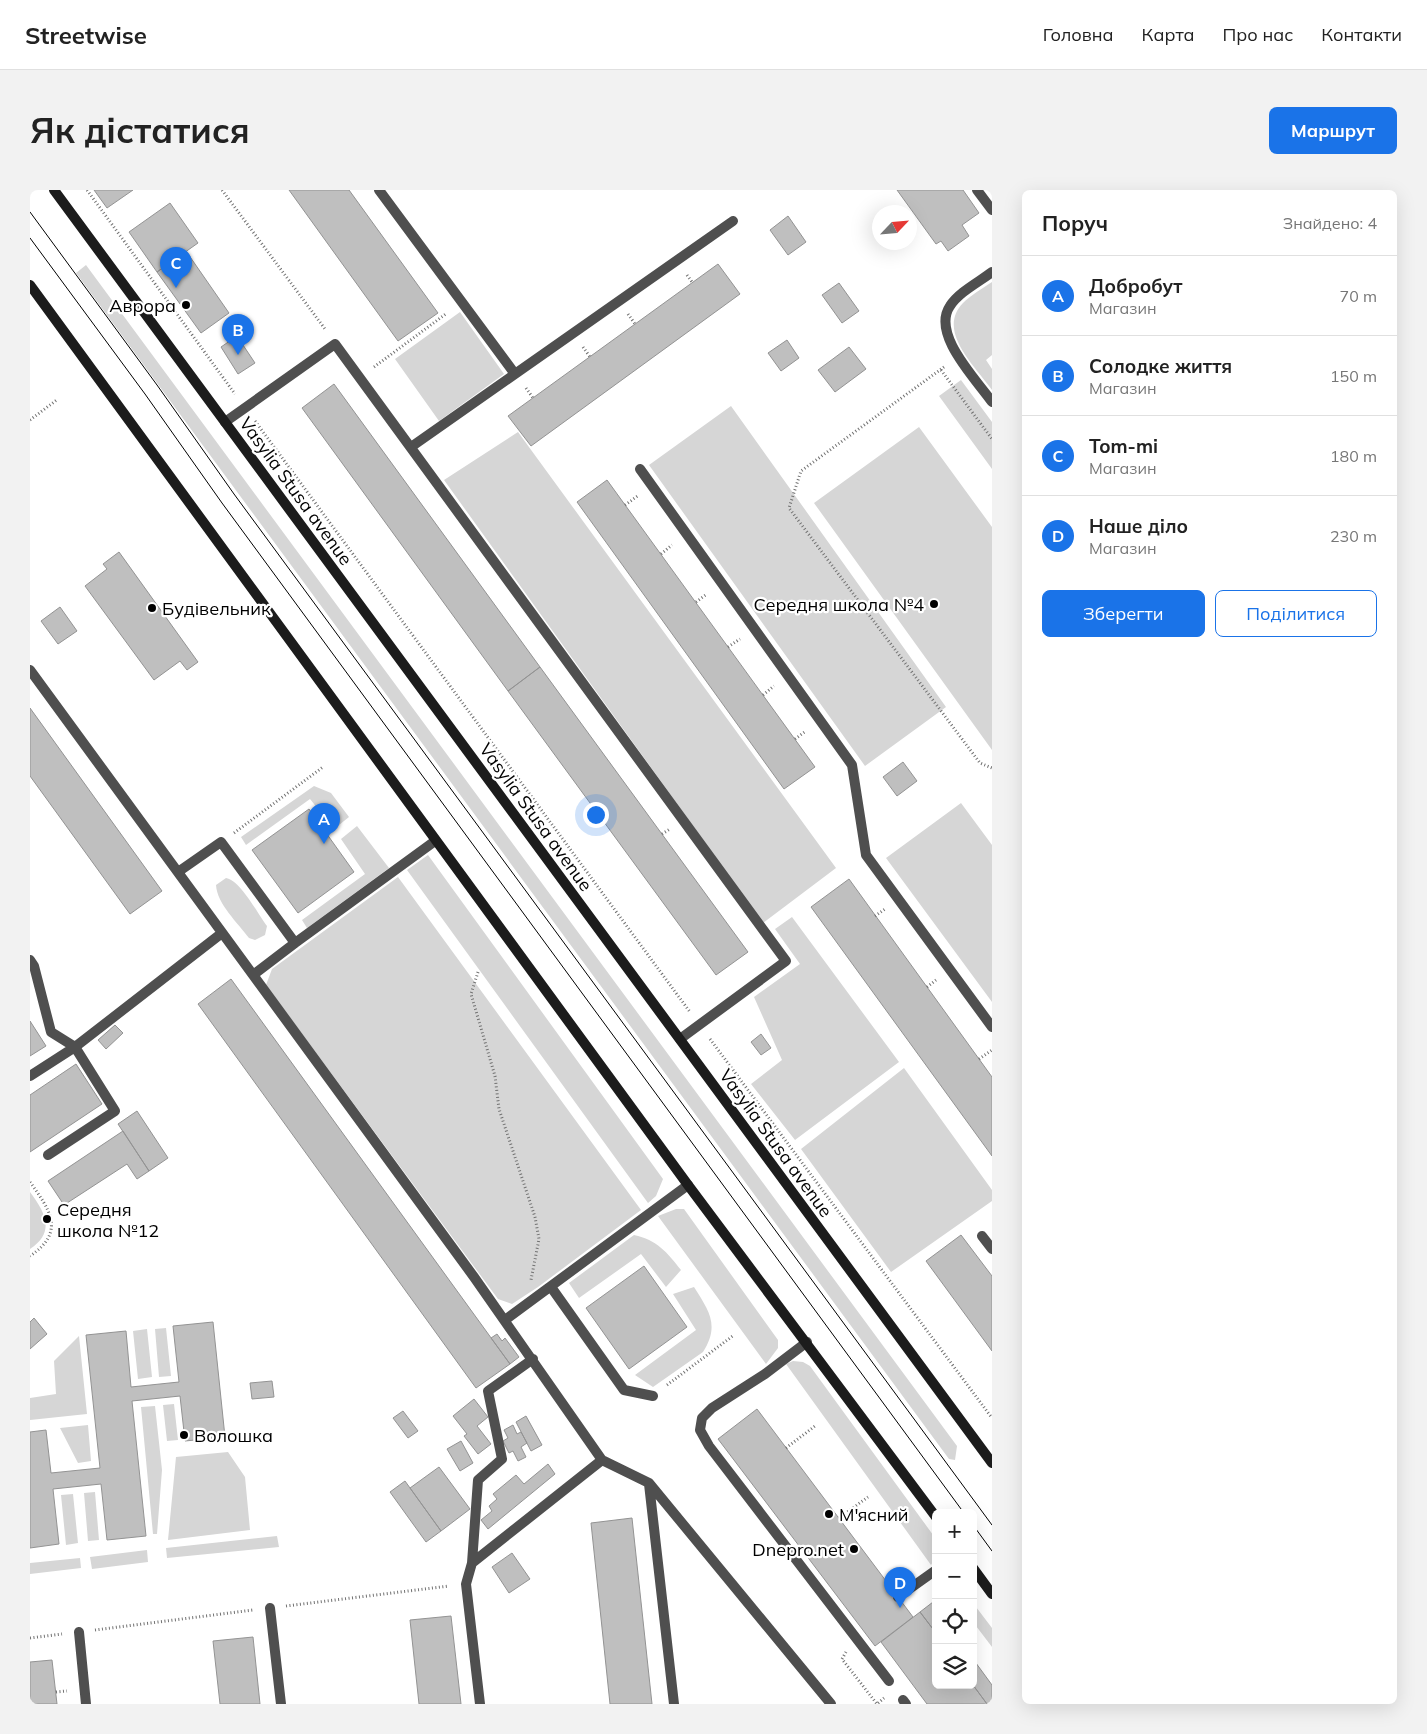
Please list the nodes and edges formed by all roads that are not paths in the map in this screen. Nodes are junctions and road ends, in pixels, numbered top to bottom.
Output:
1 (54, 190) edge
2 (379, 190) edge
3 (977, 190) edge
4 (992, 210) edge
5 (732, 221) dead end
6 (992, 272) edge
7 (30, 285) edge
8 (515, 374) junction
9 (992, 402) edge
10 (225, 422) junction
11 (411, 447) junction
12 (640, 469) dead end
13 (30, 670) edge
14 (435, 840) junction
15 (178, 872) junction
16 (222, 933) junction
17 (295, 943) junction
18 (30, 960) edge
19 (253, 975) junction
20 (992, 1028) edge
21 (680, 1039) junction
22 (75, 1047) junction
23 (30, 1076) edge
24 (48, 1155) dead end
25 (688, 1185) junction
26 (982, 1236) dead end
27 (992, 1249) edge
28 (551, 1287) junction
29 (505, 1320) junction
30 (807, 1342) junction
31 (533, 1359) junction
32 (653, 1396) road end
33 (602, 1460) junction
34 (992, 1463) edge
35 (649, 1483) junction
36 (932, 1512) edge
37 (472, 1563) junction
38 (932, 1573) edge
39 (977, 1573) edge
40 (992, 1594) edge
41 (898, 1597) dead end
42 (270, 1608) road end
43 (79, 1632) road end
44 (889, 1681) dead end
45 (86, 1704) edge
46 (281, 1704) edge
47 (480, 1704) edge
48 (674, 1704) edge
49 (831, 1704) edge

1 - 10 street, Vasylia Stusa avenue
2 - 8 lane
3 - 4 lane
5 - 8 lane
6 - 9 lane
7 - 14 street
8 - 11 lane
10 - 11 lane
10 - 21 street, Vasylia Stusa avenue
11 - 21 lane
12 - 20 lane
13 - 15 lane
14 - 17 lane
14 - 25 street
15 - 16 lane
15 - 17 lane
16 - 19 lane
16 - 22 lane
17 - 19 lane
18 - 22 lane
19 - 29 lane
21 - 34 street, Vasylia Stusa avenue
22 - 23 lane
22 - 24 lane
25 - 28 lane
25 - 30 street
26 - 27 lane
28 - 29 lane
28 - 32 lane
29 - 31 lane
30 - 36 street
30 - 44 lane
31 - 33 lane
31 - 37 lane
33 - 35 lane
33 - 37 lane
35 - 48 lane
35 - 49 lane
37 - 47 lane
38 - 41 lane
39 - 40 street
42 - 46 lane
43 - 45 lane

